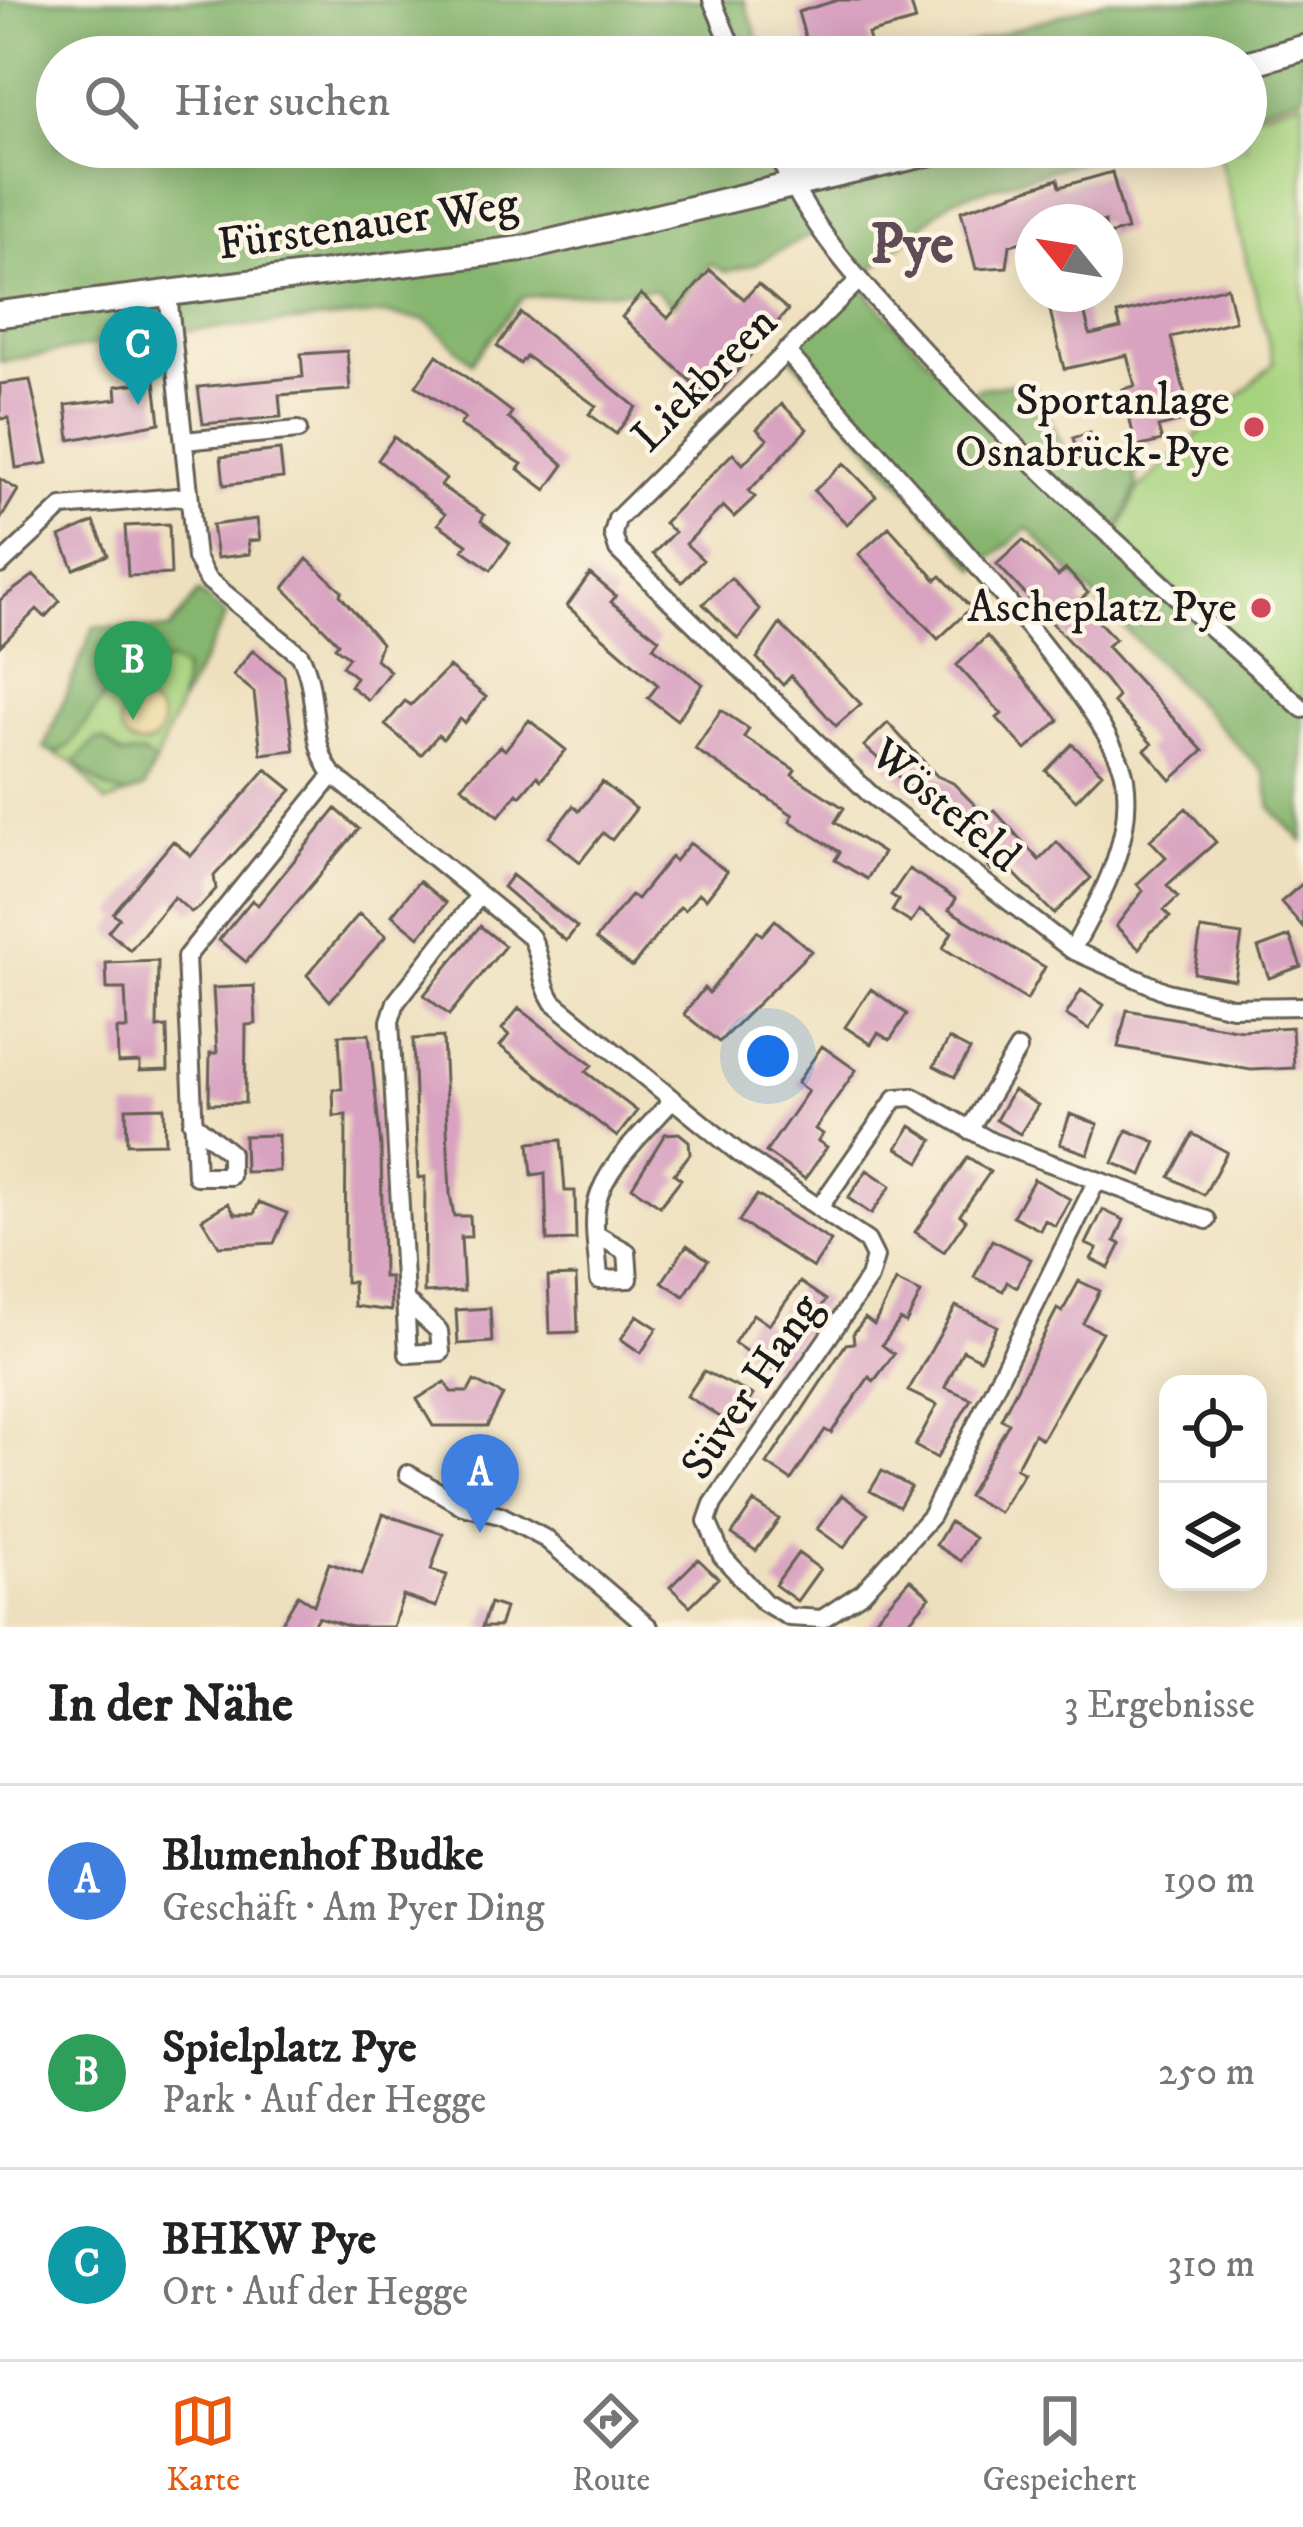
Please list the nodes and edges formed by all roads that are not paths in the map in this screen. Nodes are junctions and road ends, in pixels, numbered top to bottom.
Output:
1 (714, 1) edge
2 (728, 36) edge
3 (1303, 48) edge
4 (1267, 58) edge
5 (783, 168) edge
6 (869, 168) edge
7 (791, 187) junction
8 (857, 282) junction
9 (168, 294) junction
10 (0, 314) edge
11 (786, 351) junction
12 (298, 430) dead end
13 (184, 441) junction
14 (189, 496) junction
15 (613, 534) joint
16 (0, 565) edge
17 (1303, 709) edge
18 (333, 775) junction
19 (479, 896) junction
20 (1072, 950) junction
21 (1303, 1006) edge
22 (1018, 1048) dead end
23 (673, 1100) junction
24 (192, 1122) dead end
25 (970, 1130) junction
26 (1096, 1182) junction
27 (819, 1208) junction
28 (1207, 1220) dead end
29 (597, 1235) dead end
30 (406, 1301) dead end
31 (409, 1474) dead end
32 (649, 1627) edge

1 - 2 street
3 - 4 street
5 - 7 street
6 - 7 street, Fürstenauer Weg
7 - 8 street
7 - 9 street, Fürstenauer Weg
8 - 11 street, Liekbreen
8 - 17 street
9 - 10 street, Fürstenauer Weg
9 - 13 street
11 - 15 street, Liekbreen
11 - 20 street
12 - 13 street
13 - 14 street
14 - 16 street
14 - 18 street
15 - 20 street, Wöstefeld
18 - 19 street
18 - 24 street
19 - 23 street
19 - 30 street
20 - 21 street, Wöstefeld
22 - 25 street
23 - 27 street
23 - 29 street
25 - 26 street
25 - 27 street
26 - 27 street, Süver Hang
26 - 28 street
31 - 32 street

